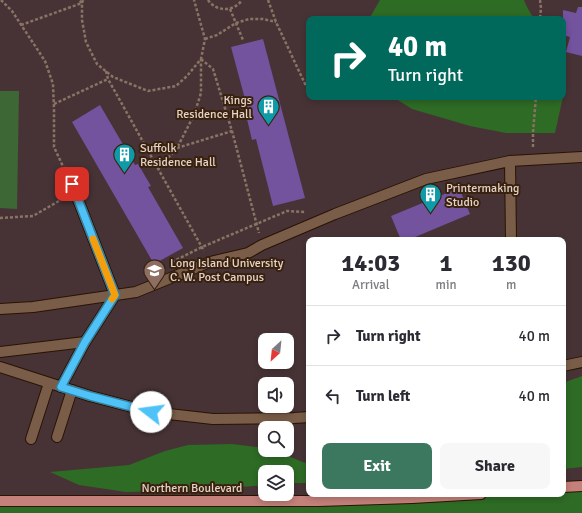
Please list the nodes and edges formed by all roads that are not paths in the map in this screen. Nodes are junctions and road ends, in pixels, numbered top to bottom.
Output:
1 (582, 157) edge
2 (510, 161) junction
3 (74, 188) road end
4 (511, 237) edge
5 (115, 295) junction
6 (0, 309) edge
7 (85, 342) junction
8 (0, 352) edge
9 (582, 362) edge
10 (566, 365) edge
11 (0, 367) edge
12 (49, 383) junction
13 (61, 387) junction
14 (72, 390) junction
15 (306, 417) edge
16 (57, 436) dead end
17 (31, 439) dead end
18 (582, 486) edge
19 (566, 487) edge
20 (429, 497) edge
21 (0, 501) edge

1 - 2 street
2 - 4 street
2 - 5 street
3 - 5 street
5 - 6 street
5 - 7 street
7 - 8 street
7 - 13 street
9 - 10 street
11 - 12 street
12 - 13 street
12 - 17 street
13 - 14 street
14 - 15 street
14 - 16 street
18 - 19 main road
20 - 21 main road, Northern Boulevard

